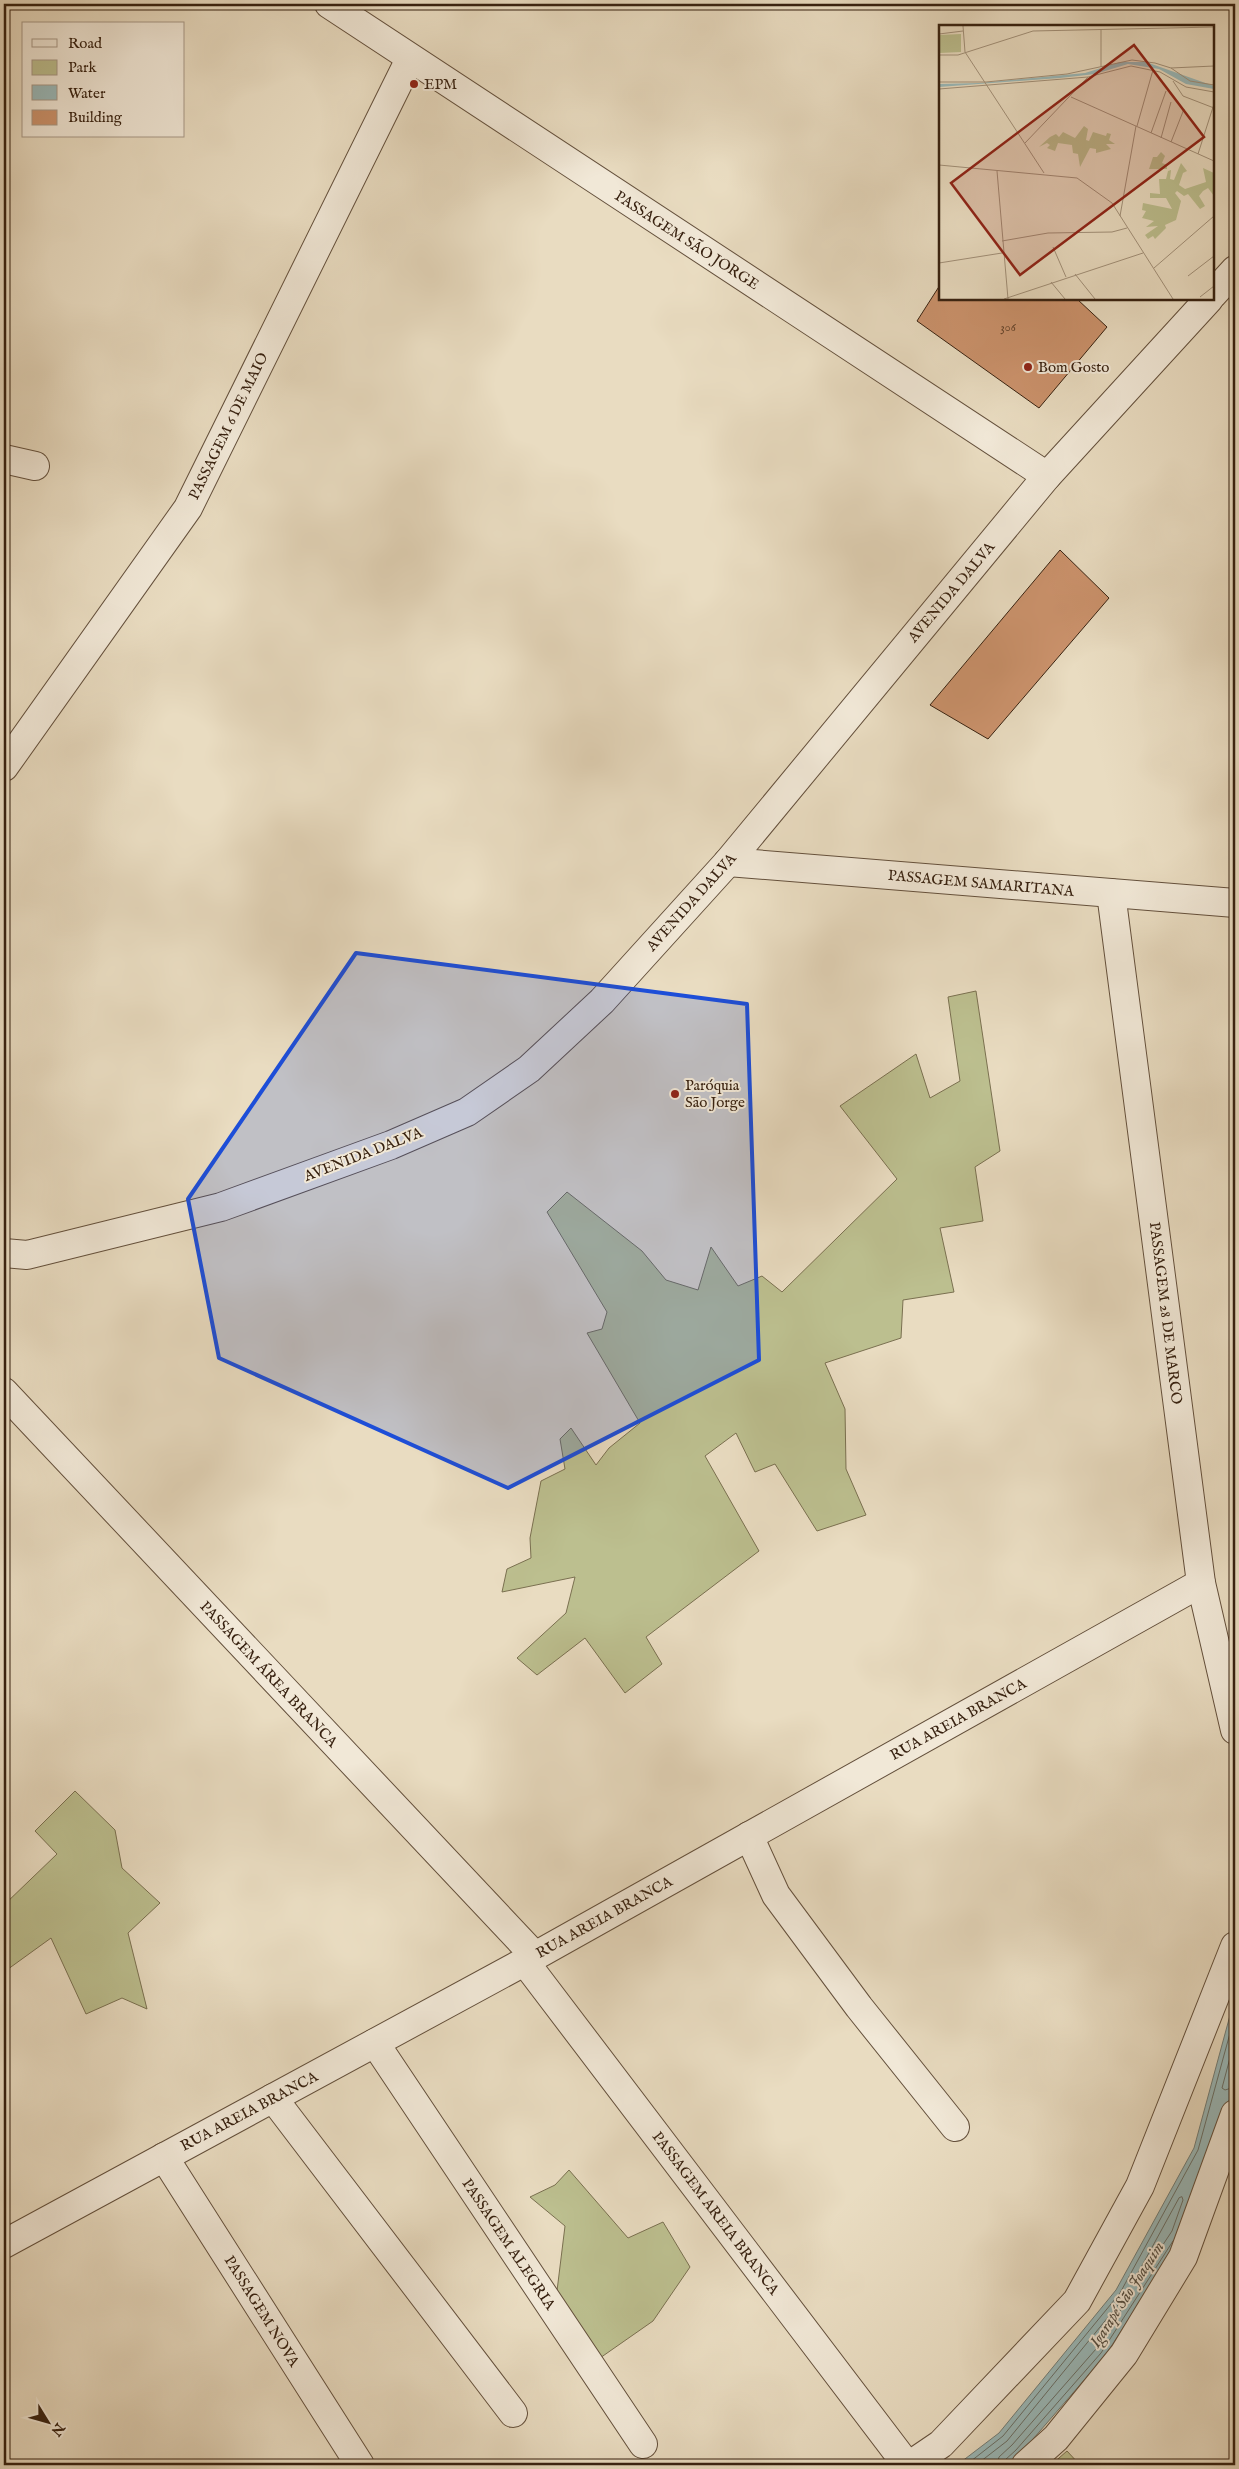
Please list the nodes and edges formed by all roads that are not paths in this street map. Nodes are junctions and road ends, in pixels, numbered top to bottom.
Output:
1 (328, 4) edge
2 (410, 59) junction
3 (1235, 270) edge
4 (1214, 293) edge
5 (1208, 300) edge
6 (4, 458) edge
7 (34, 466) dead end
8 (1047, 476) junction
9 (4, 768) edge
10 (728, 862) junction
11 (1111, 893) junction
12 (1235, 903) edge
13 (4, 1253) edge
14 (4, 1392) edge
15 (1201, 1583) junction
16 (1235, 1730) edge
17 (748, 1836) junction
18 (1235, 1946) edge
19 (530, 1959) junction
20 (375, 2043) junction
21 (273, 2098) junction
22 (1235, 2114) edge
23 (955, 2127) dead end
24 (164, 2157) junction
25 (4, 2244) edge
26 (513, 2413) dead end
27 (643, 2444) dead end
28 (360, 2465) edge
29 (909, 2465) edge
30 (1026, 2465) edge

1 - 2 street, PASSAGEM SÃO JORGE
2 - 8 street, PASSAGEM SÃO JORGE
2 - 9 street, PASSAGEM 6 DE MAIO
3 - 4 street
5 - 8 street, AVENIDA DALVA
6 - 7 street
8 - 10 street, AVENIDA DALVA
10 - 11 street, PASSAGEM SAMARITANA
10 - 13 street, AVENIDA DALVA
11 - 12 street, PASSAGEM SAMARITANA
11 - 15 street, PASSAGEM 28 DE MARCO
14 - 19 street, PASSAGEM ÁREA BRANCA
15 - 16 street, PASSAGEM 28 DE MARCO
15 - 17 street, RUA AREIA BRANCA
17 - 19 street, RUA AREIA BRANCA
17 - 23 street
18 - 29 street
19 - 20 street, RUA AREIA BRANCA
19 - 29 street, PASSAGEM AREIA BRANCA
20 - 21 street, RUA AREIA BRANCA
20 - 27 street, PASSAGEM ALEGRIA
21 - 24 street, RUA AREIA BRANCA
21 - 26 street
22 - 30 street
24 - 25 street, RUA AREIA BRANCA
24 - 28 street, PASSAGEM NOVA

